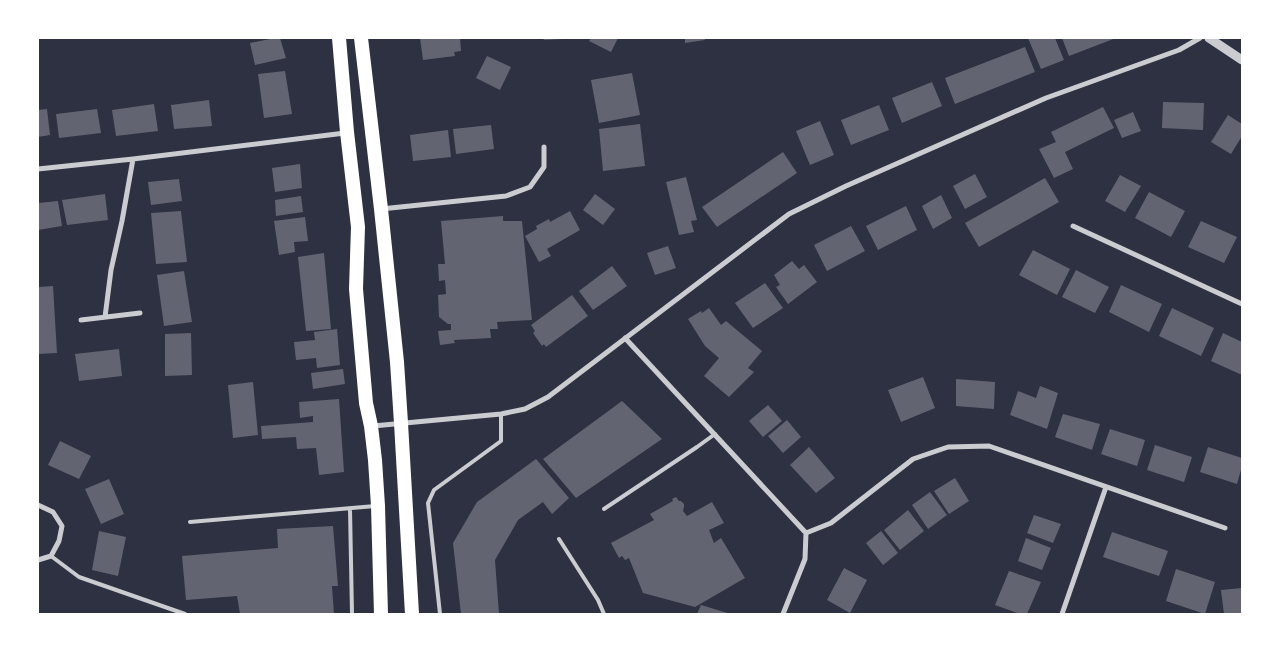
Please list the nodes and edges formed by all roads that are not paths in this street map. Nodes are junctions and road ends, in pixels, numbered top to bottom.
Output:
1 (339, 38) edge
2 (361, 38) edge
3 (1200, 38) edge
4 (1209, 38) edge
5 (1242, 60) edge
6 (347, 132) junction
7 (544, 147) dead end
8 (133, 158) junction
9 (38, 169) edge
10 (381, 209) junction
11 (1073, 226) dead end
12 (1242, 304) edge
13 (140, 313) dead end
14 (105, 317) junction
15 (81, 320) dead end
16 (626, 338) junction
17 (501, 414) junction
18 (401, 423) junction
19 (371, 426) junction
20 (715, 434) junction
21 (1106, 487) junction
22 (38, 504) edge
23 (378, 506) junction
24 (350, 509) junction
25 (604, 509) dead end
26 (190, 522) dead end
27 (1225, 528) dead end
28 (806, 533) junction
29 (559, 539) dead end
30 (51, 556) junction
31 (38, 560) edge
32 (185, 614) edge
33 (352, 614) edge
34 (380, 614) edge
35 (412, 614) edge
36 (440, 614) edge
37 (604, 614) edge
38 (783, 614) edge
39 (1062, 614) edge

1 - 6 highway
2 - 10 highway
3 - 16 street
4 - 5 street
6 - 8 street
6 - 19 highway
7 - 10 street
8 - 9 street
8 - 14 street
10 - 18 highway
11 - 12 street
13 - 14 street
14 - 15 street
16 - 17 street
16 - 20 street
17 - 18 street
17 - 36 lane
18 - 19 street
18 - 35 highway
19 - 23 highway
20 - 25 lane
20 - 28 street
21 - 27 street
21 - 28 street
21 - 39 street
22 - 30 street
23 - 24 lane
23 - 34 highway
24 - 26 lane
24 - 33 lane
28 - 38 street
29 - 37 lane
30 - 31 street
30 - 32 lane

